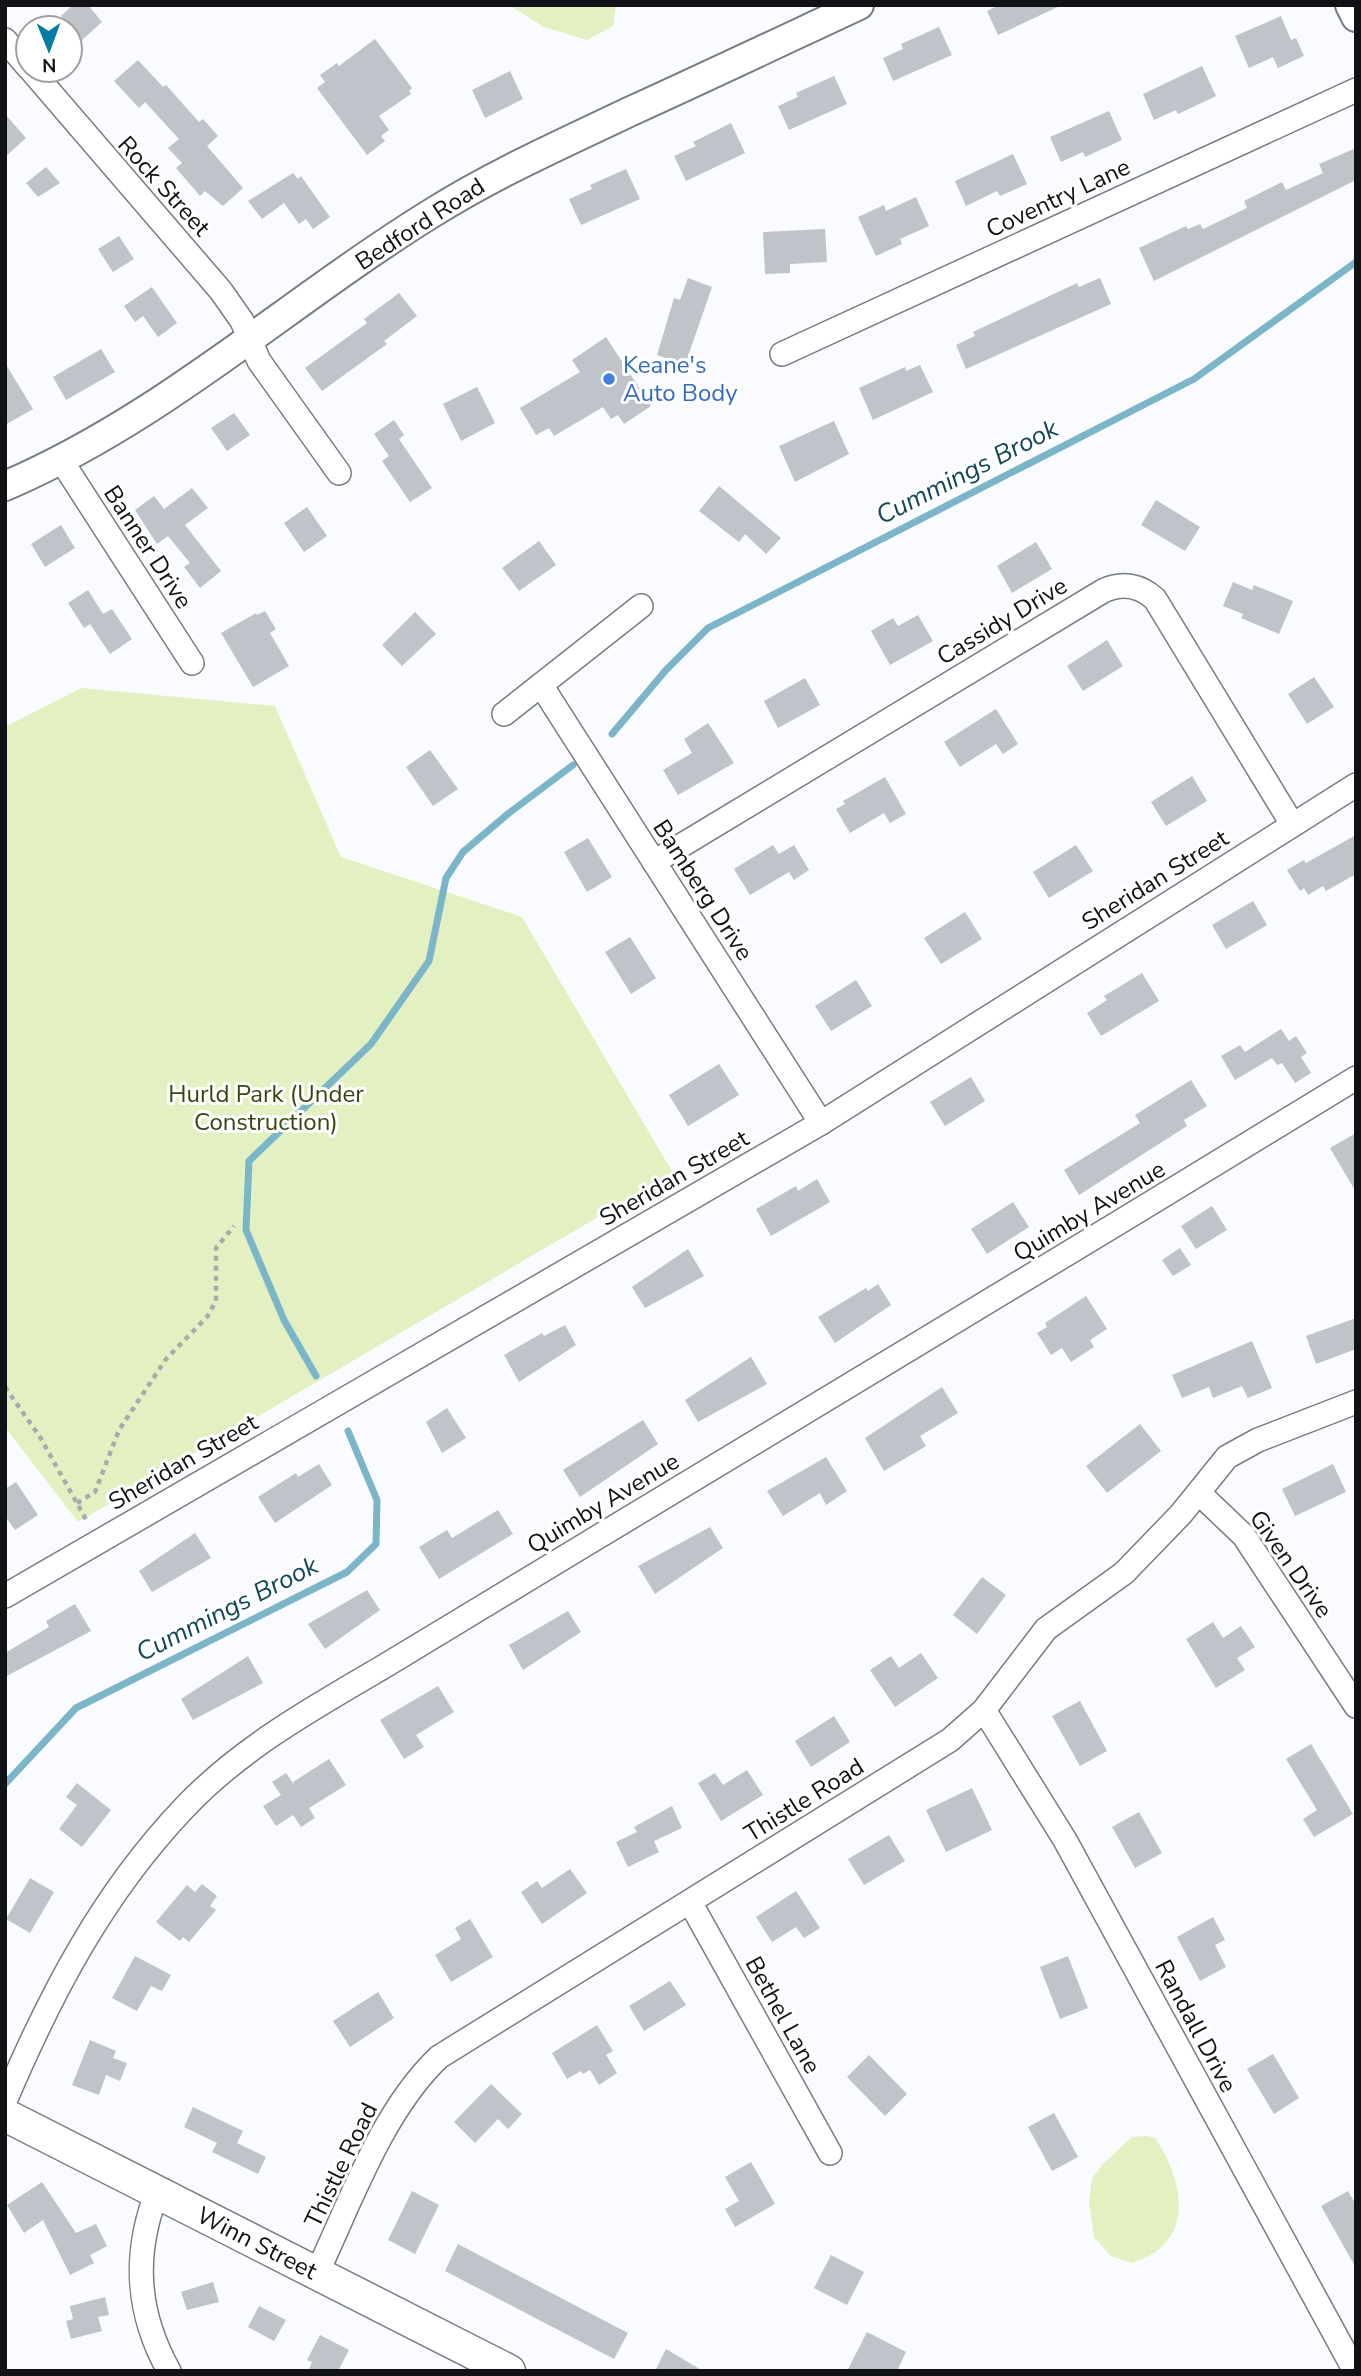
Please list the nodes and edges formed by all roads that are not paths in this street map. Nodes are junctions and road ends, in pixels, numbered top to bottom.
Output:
1 (859, 5) edge
2 (1350, 5) edge
3 (1356, 17) edge
4 (42, 84) edge
5 (1356, 90) edge
6 (250, 341) junction
7 (782, 354) dead end
8 (61, 460) junction
9 (339, 474) dead end
10 (5, 486) edge
11 (641, 606) dead end
12 (192, 663) dead end
13 (541, 685) junction
14 (504, 714) dead end
15 (1356, 785) edge
16 (1292, 824) junction
17 (654, 862) junction
18 (1356, 1078) edge
19 (821, 1123) junction
20 (1356, 1402) edge
21 (1199, 1493) junction
22 (5, 1595) edge
23 (1356, 1706) edge
24 (984, 1710) junction
25 (690, 1902) junction
26 (5, 2101) edge
27 (5, 2115) edge
28 (830, 2153) dead end
29 (157, 2192) junction
30 (317, 2273) junction
31 (169, 2371) edge
32 (509, 2371) edge
33 (1355, 2371) edge

1 - 6 street, Bedford Road
2 - 3 street
4 - 6 street, Rock Street
5 - 7 street, Coventry Lane
6 - 8 street, Bedford Road
6 - 9 street, Rock Street
8 - 10 street, Bedford Road
8 - 12 street, Banner Drive
11 - 13 street
13 - 14 street
13 - 17 street, Bamberg Drive
15 - 16 street, Sheridan Street
16 - 17 street, Cassidy Drive
16 - 19 street, Sheridan Street
17 - 19 street, Bamberg Drive
18 - 26 street, Quimby Avenue
19 - 22 street, Sheridan Street
20 - 21 street, Thistle Road
21 - 23 street, Given Drive
21 - 24 street, Thistle Road
24 - 25 street, Thistle Road
24 - 33 street, Randall Drive
25 - 28 street, Bethel Lane
25 - 30 street, Thistle Road
27 - 29 main road, Winn Street
29 - 30 main road, Winn Street
29 - 31 street
30 - 32 main road, Winn Street

